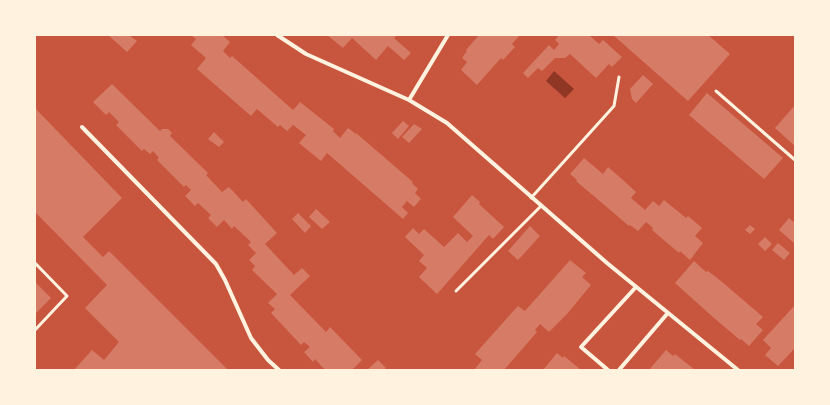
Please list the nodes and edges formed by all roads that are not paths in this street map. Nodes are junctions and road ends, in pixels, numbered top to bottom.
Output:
1 (277, 35) edge
2 (448, 35) edge
3 (620, 77) dead end
4 (716, 92) dead end
5 (409, 100) junction
6 (82, 127) dead end
7 (795, 160) edge
8 (531, 198) junction
9 (541, 206) junction
10 (35, 263) edge
11 (636, 287) junction
12 (456, 291) dead end
13 (667, 314) junction
14 (35, 330) edge
15 (280, 370) edge
16 (608, 370) edge
17 (619, 370) edge
18 (738, 370) edge

1 - 5 street
2 - 5 street
3 - 8 lane
4 - 7 lane
5 - 8 street
6 - 15 street
8 - 9 street
9 - 11 street
9 - 12 lane
10 - 14 lane
11 - 13 street
11 - 16 street
13 - 17 street
13 - 18 street

